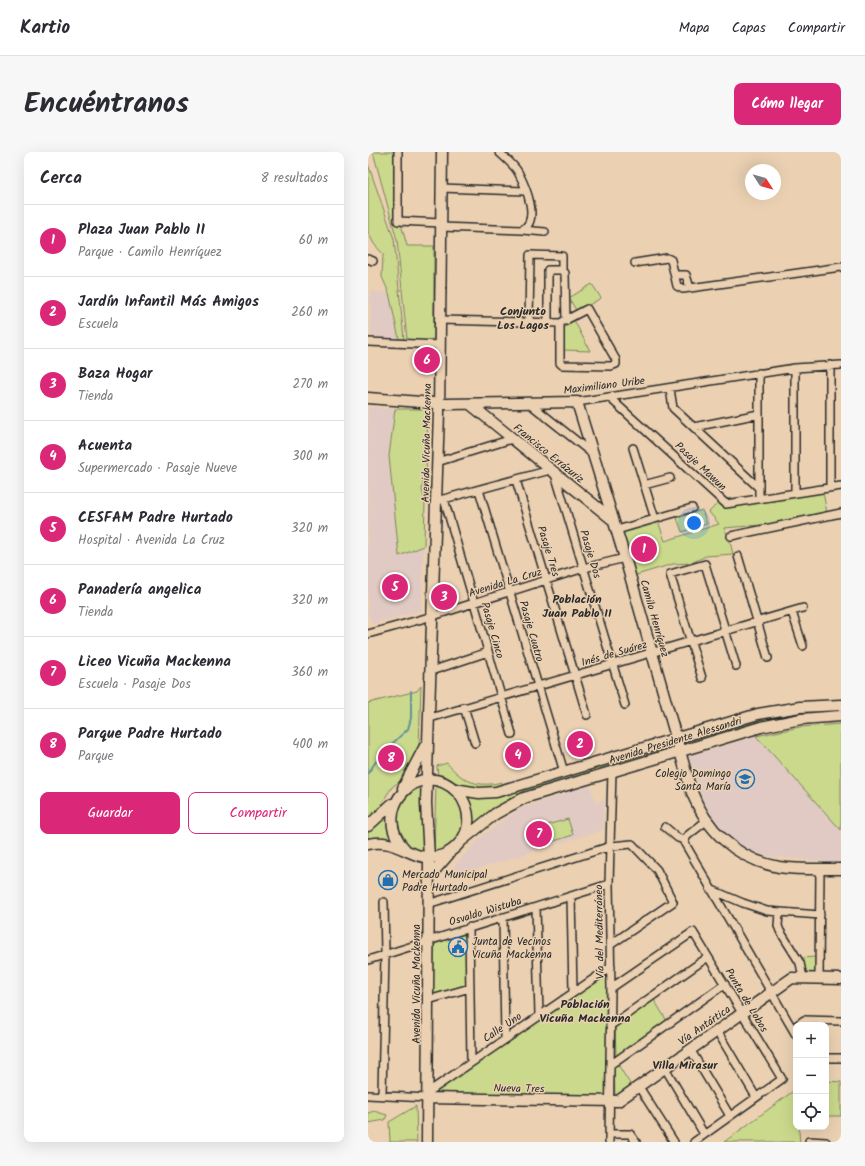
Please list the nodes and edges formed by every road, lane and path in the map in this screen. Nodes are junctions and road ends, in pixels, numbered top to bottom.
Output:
1 (398, 152) edge
2 (442, 152) edge
3 (499, 152) edge
4 (441, 188) junction
5 (525, 190) junction
6 (441, 225) junction
7 (521, 230) junction
8 (545, 232) dead end
9 (635, 263) dead end
10 (841, 267) edge
11 (562, 270) junction
12 (675, 275) junction
13 (690, 288) junction
14 (440, 320) junction
15 (563, 322) junction
16 (529, 323) junction
17 (548, 323) junction
18 (368, 342) edge
19 (440, 345) junction
20 (830, 365) junction
21 (841, 365) edge
22 (794, 368) junction
23 (760, 373) junction
24 (670, 389) junction
25 (368, 398) edge
26 (610, 398) junction
27 (577, 402) junction
28 (530, 403) junction
29 (439, 404) junction
30 (470, 404) junction
31 (759, 414) junction
32 (694, 427) junction
33 (512, 439) junction
34 (633, 448) dead end
35 (594, 455) junction
36 (437, 462) junction
37 (552, 472) junction
38 (670, 478) dead end
39 (516, 480) junction
40 (644, 485) junction
41 (841, 486) edge
42 (758, 487) junction
43 (830, 487) junction
44 (479, 490) junction
45 (795, 493) junction
46 (759, 499) junction
47 (440, 500) junction
48 (692, 508) dead end
49 (841, 513) edge
50 (655, 519) junction
51 (613, 520) junction
52 (617, 530) junction
53 (731, 536) dead end
54 (738, 556) dead end
55 (625, 558) junction
56 (584, 568) junction
57 (546, 580) junction
58 (509, 592) junction
59 (473, 603) junction
60 (803, 608) dead end
61 (792, 612) junction
62 (433, 616) junction
63 (758, 622) junction
64 (726, 631) junction
65 (368, 634) edge
66 (691, 641) junction
67 (803, 646) dead end
68 (488, 652) junction
69 (652, 654) junction
70 (768, 658) dead end
71 (612, 664) junction
72 (736, 666) dead end
73 (431, 672) junction
74 (575, 675) junction
75 (702, 678) dead end
76 (537, 686) junction
77 (501, 697) junction
78 (625, 705) dead end
79 (841, 705) edge
80 (464, 707) junction
81 (587, 715) dead end
82 (841, 716) edge
83 (430, 718) junction
84 (430, 734) junction
85 (512, 734) dead end
86 (677, 738) junction
87 (475, 743) dead end
88 (680, 750) junction
89 (612, 771) junction
90 (564, 772) junction
91 (430, 780) junction
92 (454, 788) junction
93 (401, 792) junction
94 (395, 801) junction
95 (706, 821) junction
96 (368, 826) edge
97 (665, 827) dead end
98 (684, 840) junction
99 (368, 844) edge
100 (456, 846) junction
101 (610, 846) junction
102 (407, 851) junction
103 (429, 858) junction
104 (820, 868) junction
105 (841, 869) edge
106 (428, 877) junction
107 (609, 884) junction
108 (710, 889) junction
109 (571, 896) junction
110 (384, 902) dead end
111 (428, 904) junction
112 (536, 907) junction
113 (779, 913) junction
114 (820, 915) junction
115 (503, 917) junction
116 (469, 927) junction
117 (428, 940) junction
118 (610, 945) junction
119 (385, 954) junction
120 (708, 957) junction
121 (368, 960) edge
122 (611, 966) junction
123 (803, 978) junction
124 (819, 978) junction
125 (841, 979) edge
126 (725, 984) junction
127 (470, 988) junction
128 (611, 988) junction
129 (574, 992) junction
130 (771, 993) junction
131 (428, 1000) junction
132 (742, 1013) junction
133 (539, 1015) junction
134 (841, 1021) edge
135 (802, 1022) edge
136 (793, 1025) edge
137 (610, 1026) junction
138 (717, 1031) junction
139 (505, 1039) junction
140 (690, 1049) junction
141 (829, 1058) edge
142 (841, 1058) edge
143 (471, 1062) junction
144 (610, 1065) junction
145 (664, 1068) junction
146 (639, 1087) junction
147 (368, 1095) edge
148 (382, 1095) junction
149 (427, 1095) junction
150 (756, 1097) junction
151 (610, 1102) junction
152 (730, 1116) junction
153 (704, 1134) junction
154 (610, 1138) edge
155 (426, 1142) edge
156 (636, 1142) edge
157 (674, 1142) edge
158 (694, 1142) edge
159 (809, 1142) edge
160 (816, 1142) edge
161 (826, 1142) edge

1 - 6 street
2 - 4 street, Avenida Vicuña Mackenna
3 - 5 street
4 - 5 street
4 - 6 street, Avenida Vicuña Mackenna
5 - 7 street
6 - 7 street
6 - 14 street, Avenida Vicuña Mackenna
7 - 8 street
9 - 12 street
10 - 13 street
11 - 15 street
11 - 16 street
11 - 17 street
12 - 13 street
12 - 13 street
14 - 16 street
14 - 19 street, Avenida Vicuña Mackenna
15 - 15 street
15 - 17 street
16 - 17 street
18 - 19 street
19 - 29 street, Avenida Vicuña Mackenna
20 - 21 street, Maximiliano Uribe
20 - 22 street, Maximiliano Uribe
20 - 43 street
22 - 23 street, Maximiliano Uribe
22 - 45 street
23 - 24 street, Maximiliano Uribe
23 - 31 street
24 - 26 street, Maximiliano Uribe
24 - 32 street
25 - 29 street, Maximiliano Uribe
26 - 27 street, Maximiliano Uribe
26 - 46 street, Pasaje Mawun
27 - 28 street, Maximiliano Uribe
27 - 35 street, Camilo Henríquez
28 - 30 street, Maximiliano Uribe
28 - 35 street
29 - 30 street, Maximiliano Uribe
29 - 36 street, Avenida Vicuña Mackenna
30 - 33 street, Francisco Errázuriz
31 - 32 street
31 - 42 street
32 - 42 street
33 - 36 street
33 - 37 street, Francisco Errázuriz
34 - 40 street
35 - 51 street, Camilo Henríquez
36 - 47 street, Avenida Vicuña Mackenna
37 - 39 street
37 - 51 street, Francisco Errázuriz
37 - 56 street, Pasaje Dos
38 - 40 street
39 - 44 street
39 - 57 street, Pasaje Tres
40 - 50 street
41 - 43 street, Pasaje Mawun
42 - 46 street
43 - 45 street, Pasaje Mawun
44 - 47 street
44 - 58 street, Pasaje Cuatro
45 - 46 street, Pasaje Mawun
47 - 59 street, Pasaje Cinco
47 - 62 street, Avenida Vicuña Mackenna
48 - 50 street
49 - 53 street
50 - 52 street
51 - 52 street, Camilo Henríquez
52 - 55 street, Camilo Henríquez
54 - 63 street
55 - 56 street, Avenida La Cruz
55 - 69 street, Camilo Henríquez
56 - 57 street, Avenida La Cruz
56 - 71 street, Pasaje Dos
57 - 58 street, Avenida La Cruz
57 - 74 street, Pasaje Tres
58 - 59 street, Avenida La Cruz
58 - 76 street, Pasaje Cuatro
59 - 62 street, Avenida La Cruz
59 - 68 street, Pasaje Cinco
60 - 61 street, Inés de Suárez
61 - 63 street, Inés de Suárez
61 - 67 street
62 - 65 street, Avenida La Cruz
62 - 73 street, Avenida Vicuña Mackenna
63 - 64 street, Inés de Suárez
63 - 70 street
64 - 66 street, Inés de Suárez
64 - 66 street
64 - 72 street
66 - 69 street, Inés de Suárez
66 - 75 street
68 - 73 street
68 - 77 street, Pasaje Cinco
69 - 71 street, Inés de Suárez
69 - 86 street, Camilo Henríquez
71 - 74 street, Inés de Suárez
71 - 78 street, Pasaje Dos
73 - 83 street, Avenida Vicuña Mackenna
74 - 76 street, Inés de Suárez
74 - 81 street, Pasaje Tres
76 - 77 street, Inés de Suárez
76 - 90 street, Pasaje Cuatro
77 - 80 street, Inés de Suárez
77 - 85 street, Pasaje Cinco
79 - 86 street, Avenida Presidente Alessandri
80 - 83 street, Inés de Suárez
80 - 87 street
82 - 88 street, Avenida Presidente Alessandri
83 - 84 street, Avenida Vicuña Mackenna
84 - 91 street, Avenida Vicuña Mackenna
84 - 93 street
86 - 88 street, Camilo Henríquez
86 - 90 street, Avenida Presidente Alessandri
88 - 89 street, Avenida Presidente Alessandri
88 - 95 street, Camilo Henríquez
89 - 100 street, Avenida Presidente Alessandri
89 - 101 street, Vía del Mediterráneo
90 - 92 street, Avenida Presidente Alessandri
91 - 92 street, Avenida Presidente Alessandri
91 - 93 street
91 - 103 street, Avenida Vicuña Mackenna
92 - 100 street
93 - 94 street
94 - 96 street
94 - 102 street
95 - 98 street
95 - 104 street, Camilo Henríquez
97 - 98 street
98 - 108 street
99 - 102 street
100 - 103 street, Avenida Presidente Alessandri
100 - 106 street
101 - 107 street, Vía del Mediterráneo
101 - 111 street
101 - 118 street
102 - 103 street
102 - 106 street
103 - 106 street, Avenida Vicuña Mackenna
104 - 105 street, Camilo Henríquez
104 - 114 street
106 - 111 street, Avenida Vicuña Mackenna
107 - 109 street, Osvaldo Wistuba
107 - 118 street, Vía del Mediterráneo
108 - 113 street
108 - 130 street
109 - 112 street, Osvaldo Wistuba
109 - 129 street
110 - 119 street
111 - 117 street, Avenida Vicuña Mackenna
112 - 115 street, Osvaldo Wistuba
112 - 133 street
113 - 114 street
113 - 123 street
114 - 124 street
115 - 116 street, Osvaldo Wistuba
115 - 139 street
116 - 117 street, Osvaldo Wistuba
116 - 127 street
117 - 119 street, Osvaldo Wistuba
117 - 131 street, Avenida Vicuña Mackenna
118 - 122 street, Vía del Mediterráneo
119 - 121 street, Osvaldo Wistuba
119 - 148 street
120 - 126 street, Punta de Lobos
120 - 128 street, Punta de Lobos
120 - 137 street
122 - 128 street, Vía del Mediterráneo
122 - 129 street, Calle Uno
123 - 124 street, Vía Antártica
123 - 130 street, Vía Antártica
124 - 125 street, Vía Antártica
126 - 132 street, Punta de Lobos
126 - 144 street
127 - 131 street
127 - 143 street
128 - 137 street, Vía del Mediterráneo
129 - 133 street, Calle Uno
130 - 132 street, Vía Antártica
130 - 136 street
131 - 149 street, Avenida Vicuña Mackenna
132 - 138 street, Vía Antártica
132 - 150 street, Punta de Lobos
133 - 139 street, Calle Uno
134 - 135 street
137 - 144 street, Vía del Mediterráneo
138 - 140 street, Vía Antártica
138 - 150 street
139 - 143 street, Calle Uno
140 - 145 street, Vía Antártica
140 - 152 street
141 - 142 street
143 - 149 street, Calle Uno
144 - 151 street, Vía del Mediterráneo
145 - 146 street, Vía Antártica
145 - 153 street
146 - 151 street, Vía Antártica
146 - 157 street
147 - 148 street
148 - 149 street
149 - 151 street, Nueva Tres
149 - 155 street, Avenida Vicuña Mackenna
150 - 152 street
151 - 154 street, Vía del Mediterráneo
152 - 153 street
153 - 158 street
154 - 156 street
159 - 160 street
160 - 161 street

